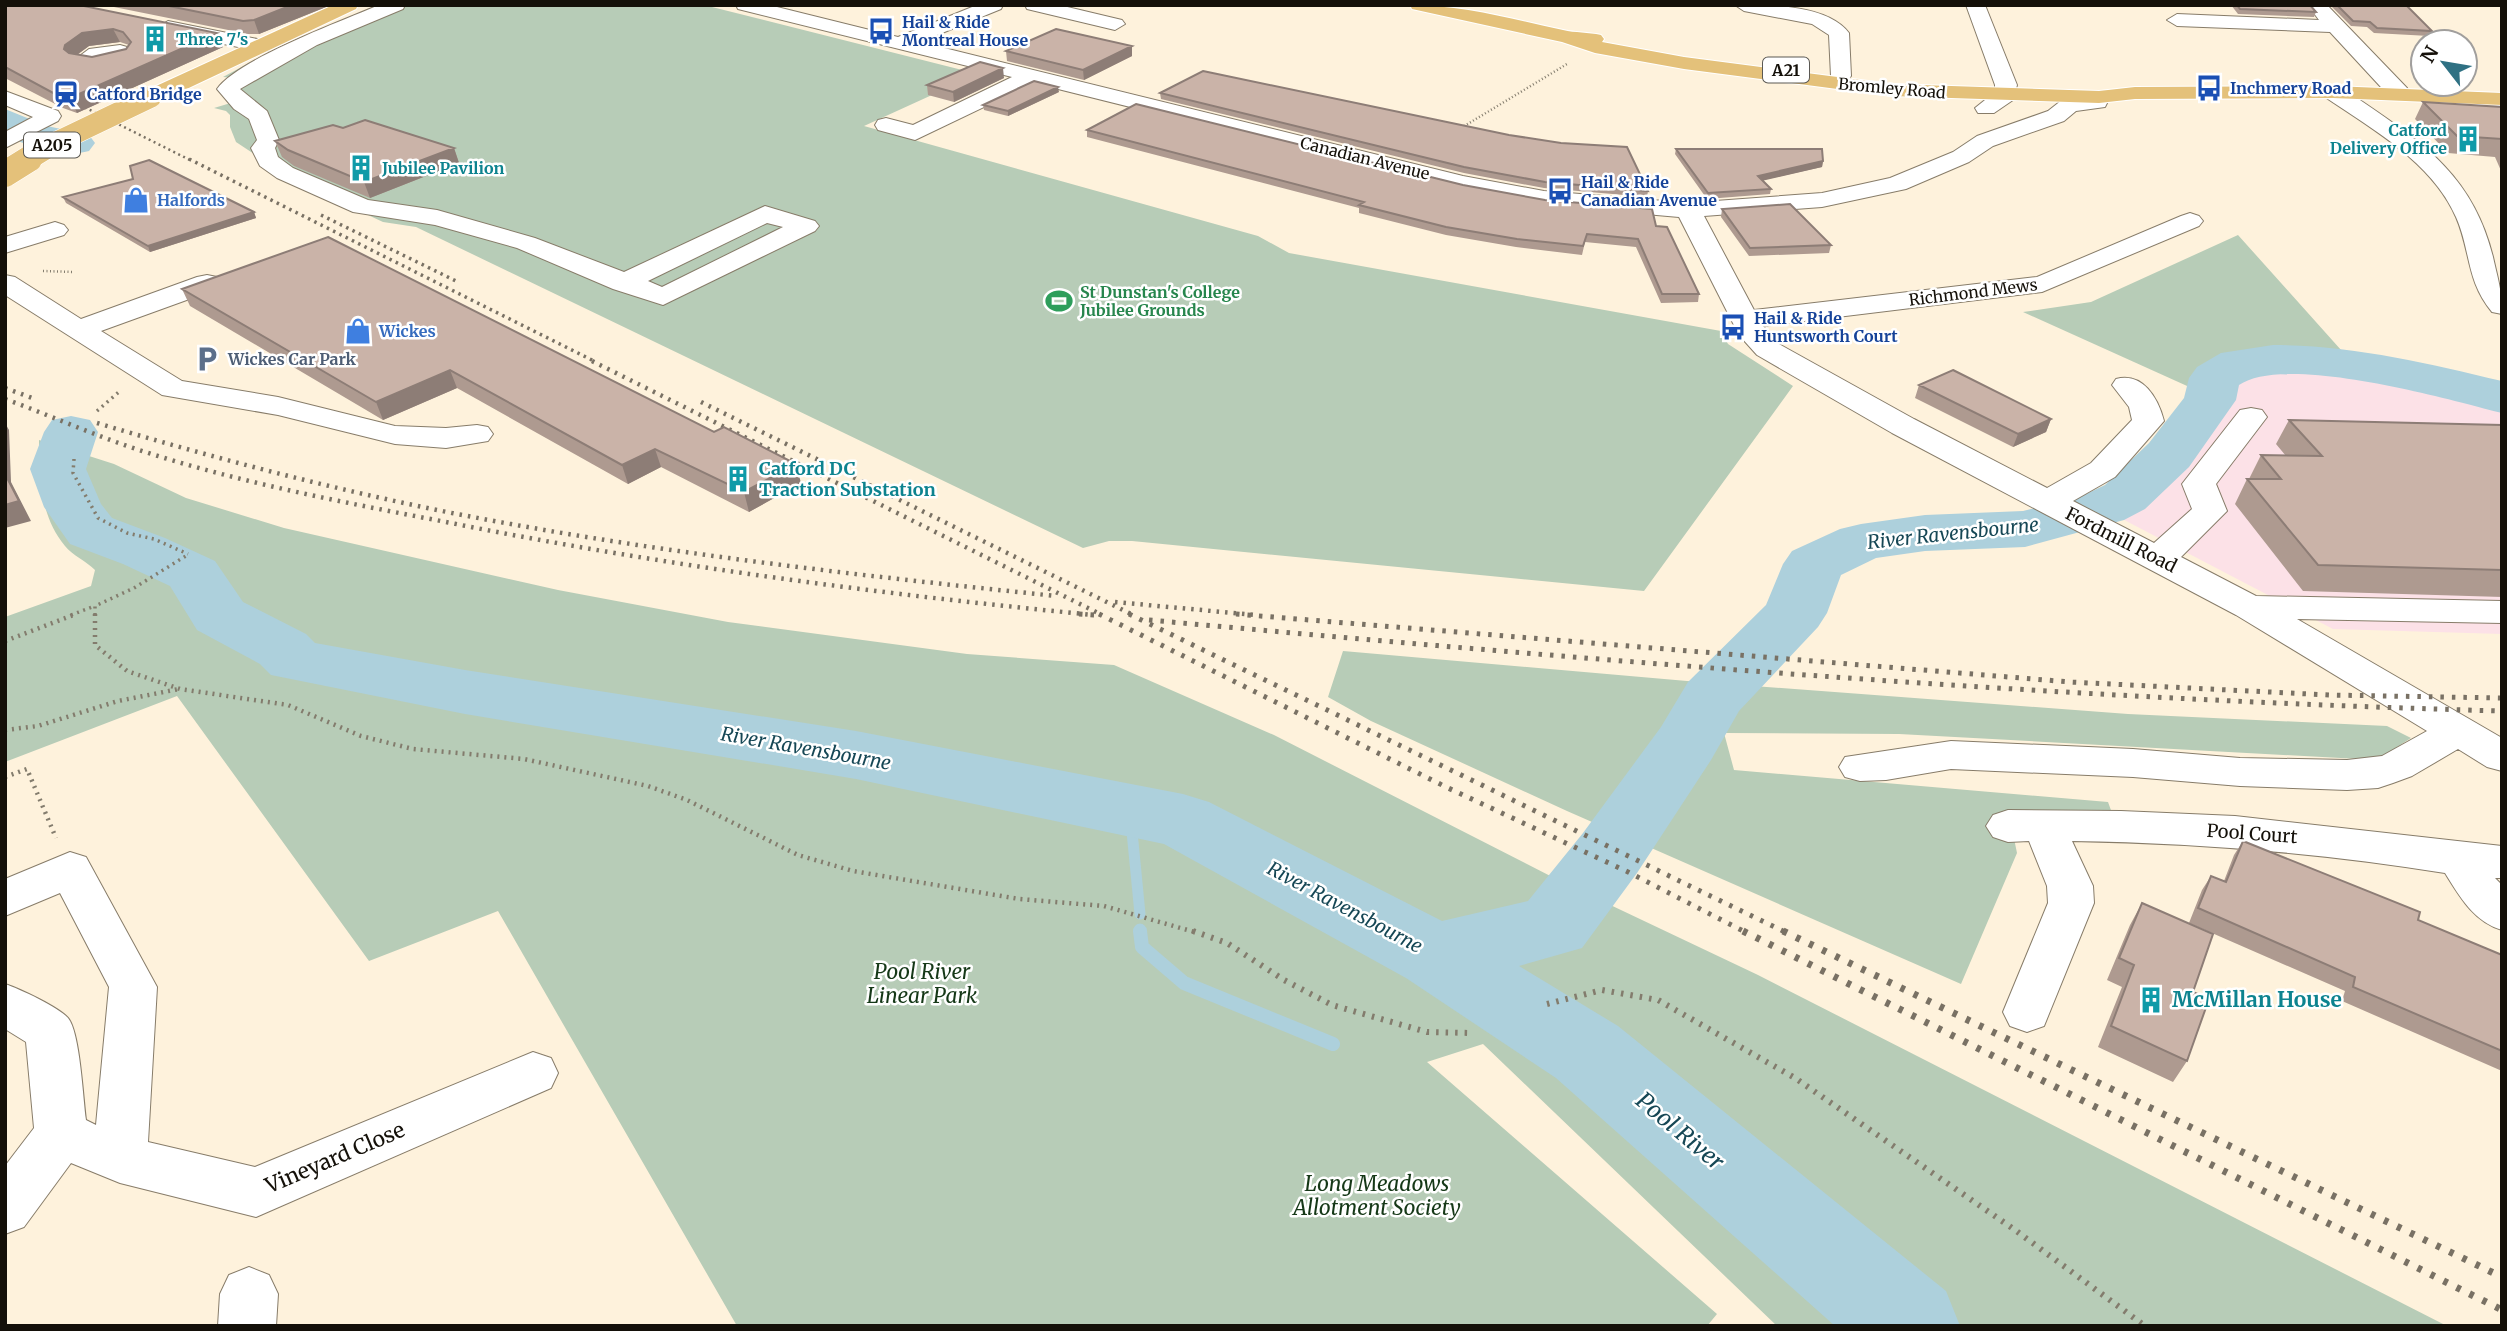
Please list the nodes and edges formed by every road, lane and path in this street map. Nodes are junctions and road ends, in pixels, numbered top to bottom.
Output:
1 (349, 5) edge
2 (374, 5) edge
3 (396, 5) edge
4 (994, 5) edge
5 (1034, 5) edge
6 (1419, 5) edge
7 (1744, 5) edge
8 (1975, 5) edge
9 (2316, 5) edge
10 (762, 7) edge
11 (2177, 20) dead end
12 (146, 22) edge
13 (1115, 24) dead end
14 (2336, 26) junction
15 (290, 34) junction
16 (210, 37) junction
17 (1568, 37) junction
18 (901, 43) junction
19 (262, 46) junction
20 (163, 47) edge
21 (1595, 47) junction
22 (1033, 75) junction
23 (1841, 76) junction
24 (2333, 92) junction
25 (2135, 93) junction
26 (2399, 93) junction
27 (1965, 94) joint
28 (5, 97) edge
29 (2099, 97) junction
30 (2502, 99) edge
31 (1994, 109) junction
32 (886, 125) dead end
33 (1456, 132) edge
34 (7, 140) edge
35 (5, 174) edge
36 (1688, 210) junction
37 (2190, 221) dead end
38 (55, 230) dead end
39 (5, 245) edge
40 (5, 283) edge
41 (207, 283) edge
42 (623, 283) junction
43 (2502, 306) edge
44 (1745, 320) junction
45 (79, 329) junction
46 (2127, 385) dead end
47 (124, 388) dead end
48 (97, 411) dead end
49 (2251, 417) dead end
50 (477, 433) dead end
51 (74, 458) dead end
52 (2047, 502) junction
53 (2158, 559) junction
54 (95, 606) junction
55 (2249, 607) junction
56 (2502, 612) edge
57 (5, 641) edge
58 (180, 689) junction
59 (5, 730) edge
60 (2456, 732) junction
61 (2502, 757) edge
62 (1860, 767) dead end
63 (5, 777) edge
64 (2459, 859) junction
65 (2502, 862) edge
66 (70, 869) junction
67 (5, 899) edge
68 (2502, 913) edge
69 (5, 1004) edge
70 (1547, 1004) dead end
71 (2027, 1012) dead end
72 (1472, 1034) dead end
73 (533, 1073) dead end
74 (61, 1134) junction
75 (120, 1159) junction
76 (5, 1209) edge
77 (2145, 1326) edge

1 - 15 highway, A205
2 - 15 highway, A205
3 - 42 street
4 - 18 street
5 - 13 street
6 - 17 highway, Bromley Road / A21
7 - 23 street
8 - 31 street
9 - 14 street
10 - 18 street, Canadian Avenue
11 - 14 street
12 - 16 street
14 - 26 street
15 - 19 highway, A205
16 - 19 street
16 - 20 street
17 - 21 highway, Bromley Road / A21
17 - 23 highway, Bromley Road / A21
18 - 22 street, Canadian Avenue
19 - 35 highway, A205, bridge
21 - 27 highway, Bromley Road / A21
21 - 33 path
22 - 32 street
22 - 36 street, Canadian Avenue
23 - 31 highway, Bromley Road / A21
24 - 25 highway, Bromley Road / A21
24 - 26 highway, Bromley Road / A21
24 - 43 street
25 - 29 highway, Bromley Road / A21
25 - 31 highway, Bromley Road / A21
26 - 30 highway, Bromley Road / A21
27 - 31 street
28 - 34 street
29 - 31 highway, Bromley Road / A21
29 - 31 street
31 - 36 street, Canadian Avenue
36 - 44 street, Fordmill Road
37 - 44 street, Richmond Mews
38 - 39 street
40 - 45 street
41 - 45 street
42 - 42 street
44 - 52 street, Fordmill Road
45 - 50 street
46 - 52 street
47 - 48 path
49 - 53 street
51 - 54 path
52 - 53 street, Fordmill Road
53 - 55 street, Fordmill Road
54 - 57 path
54 - 58 path
55 - 56 street
55 - 60 street, Fordmill Road
58 - 59 path
58 - 72 path
60 - 61 street, Fordmill Road
60 - 62 street
63 - 66 path
64 - 65 street, Pool Court
64 - 68 street
64 - 71 street, Pool Court
66 - 67 street
66 - 75 street
69 - 74 street
70 - 77 path
73 - 75 street, Vineyard Close
74 - 75 street, Vineyard Close
74 - 76 street

